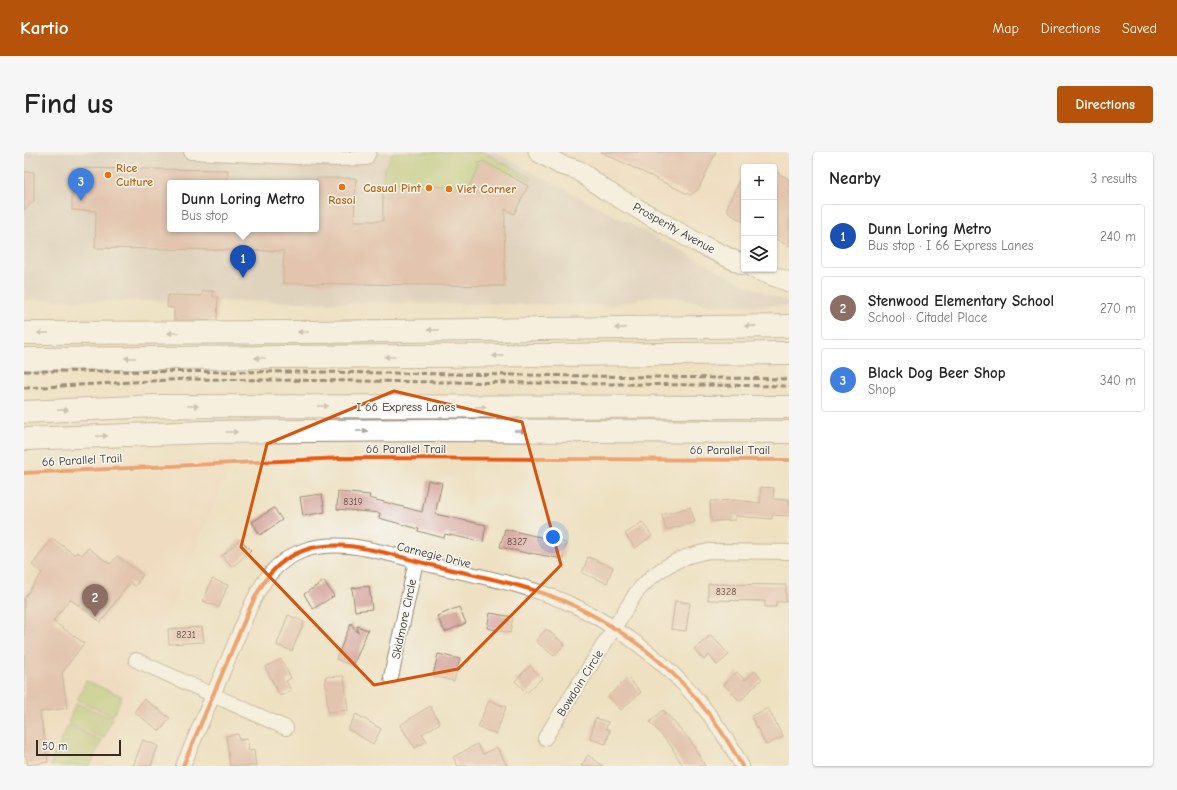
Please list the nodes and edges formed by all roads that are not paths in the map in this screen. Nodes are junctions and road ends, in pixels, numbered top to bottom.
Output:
1 (191, 152) edge
2 (369, 152) edge
3 (538, 152) edge
4 (741, 264) edge
5 (762, 272) edge
6 (789, 282) edge
7 (789, 326) edge
8 (24, 333) edge
9 (789, 353) edge
10 (520, 356) junction
11 (24, 359) edge
12 (789, 365) edge
13 (789, 408) edge
14 (24, 412) edge
15 (789, 432) edge
16 (24, 439) edge
17 (789, 552) edge
18 (416, 561) junction
19 (614, 628) junction
20 (136, 660) dead end
21 (391, 677) dead end
22 (214, 694) junction
23 (286, 728) dead end
24 (545, 738) dead end
25 (183, 766) edge
26 (742, 766) edge

1 - 2 street
3 - 4 main road, Prosperity Avenue
5 - 6 main road
7 -> 8 highway
9 - 10 highway
10 -> 11 highway
10 - 12 highway
14 -> 13 highway, I 66 Express Lanes
16 -> 15 highway
17 - 19 street, Bowdoin Circle
18 - 19 street, Carnegie Drive
18 - 21 street, Skidmore Circle
18 - 22 street, Carnegie Drive
19 - 24 street, Bowdoin Circle
19 - 26 street, Carnegie Drive
20 - 22 street
22 - 23 street
22 - 25 street, Carnegie Drive

